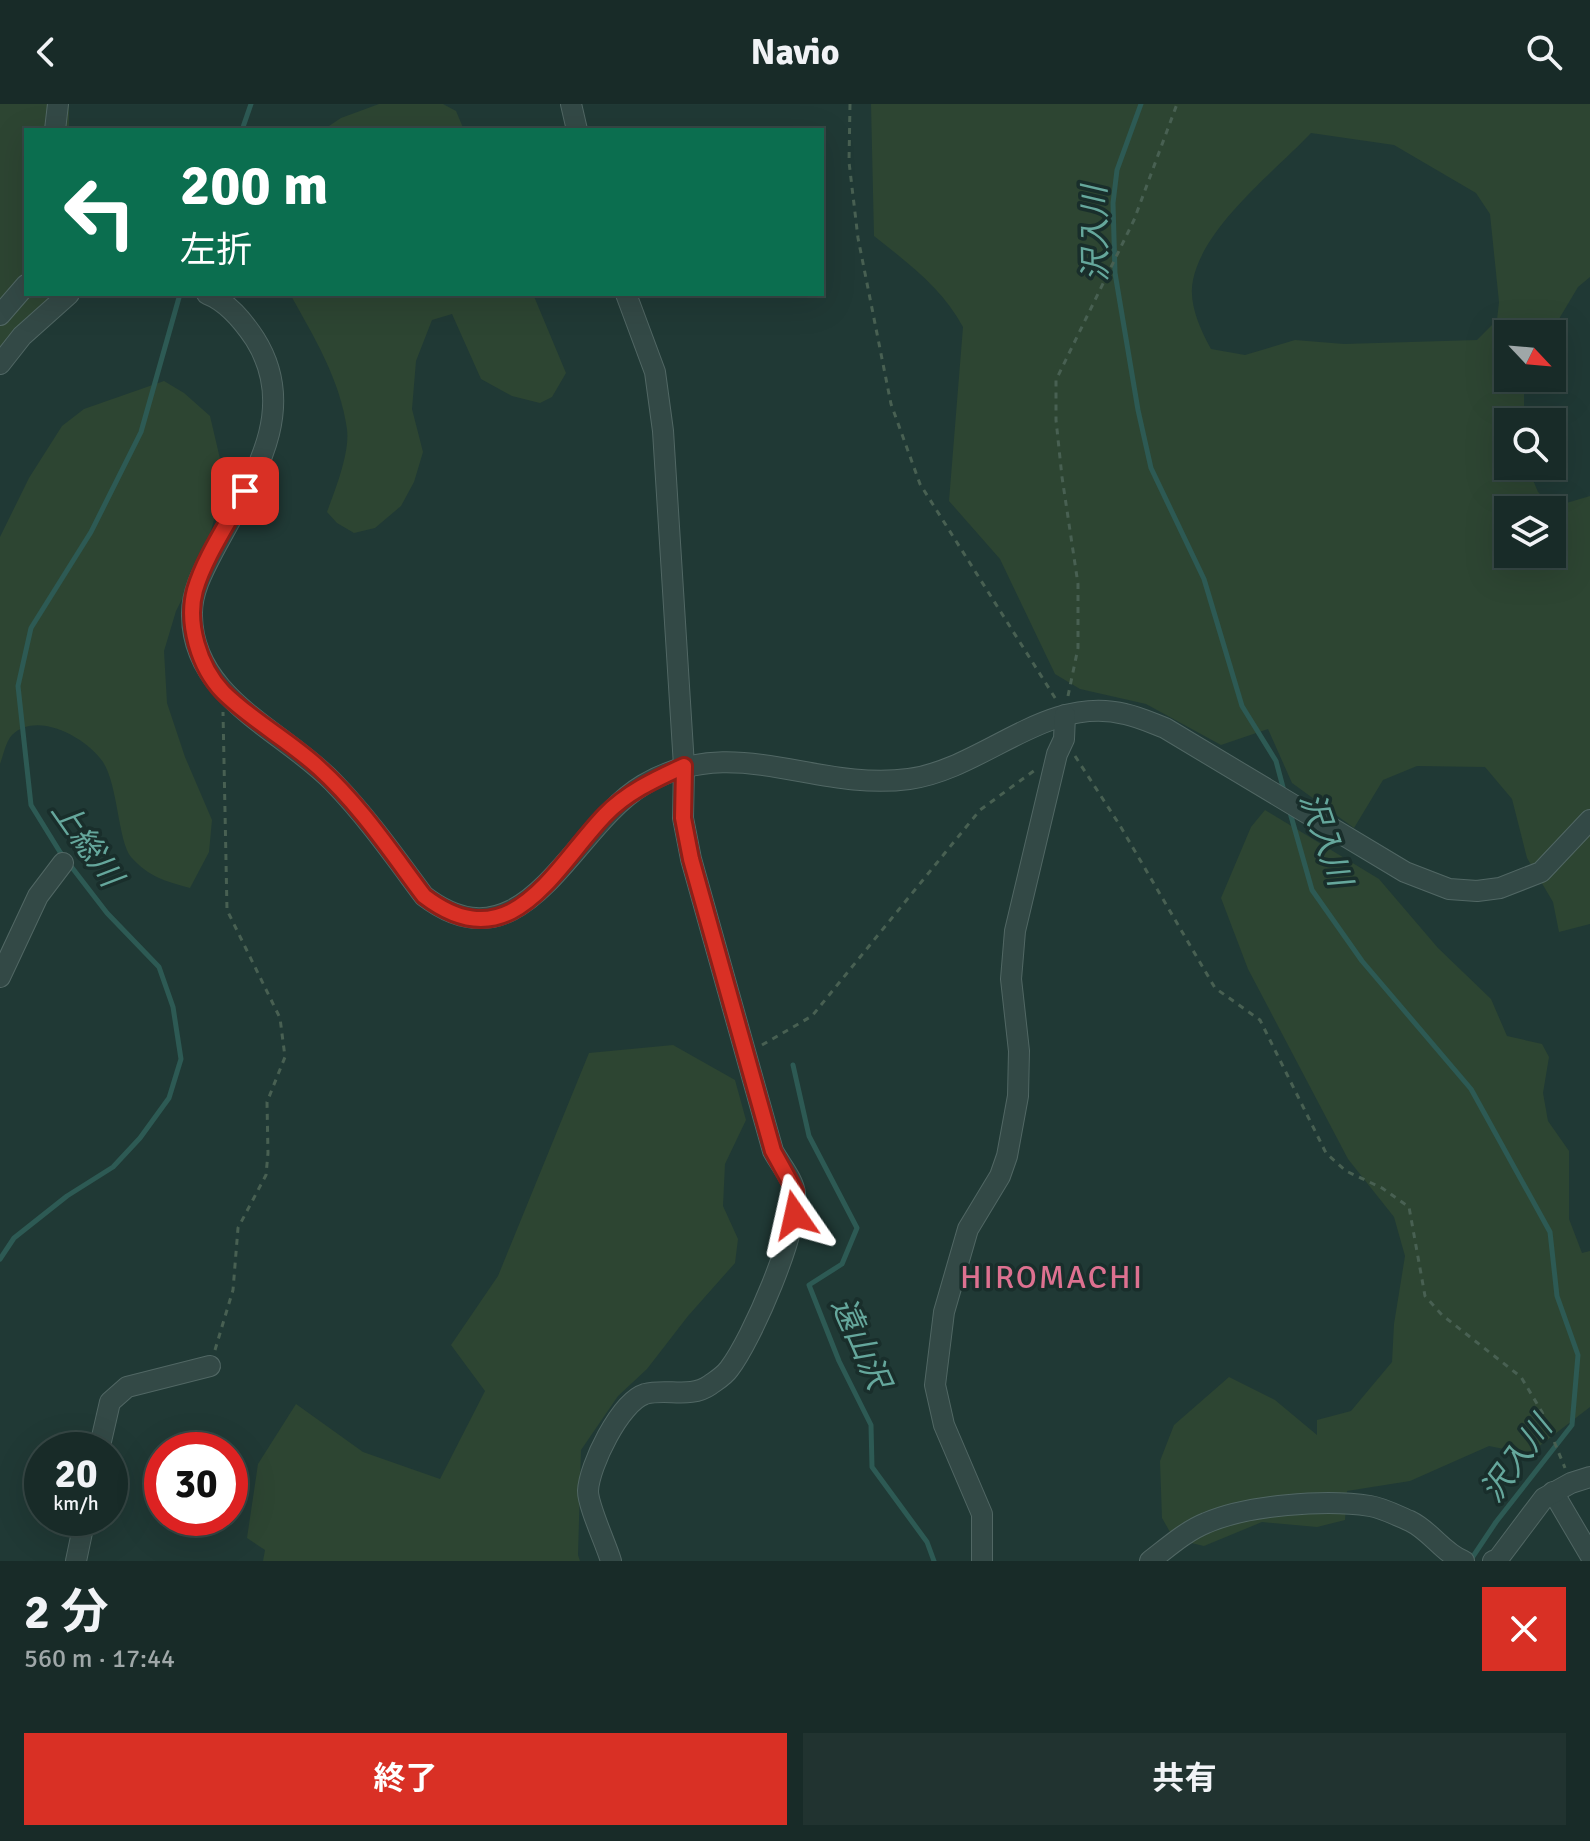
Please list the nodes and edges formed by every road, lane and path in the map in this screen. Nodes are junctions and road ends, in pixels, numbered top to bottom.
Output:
1 (58, 104) edge
2 (571, 104) edge
3 (850, 104) edge
4 (1177, 104) edge
5 (55, 128) edge
6 (577, 128) edge
7 (24, 287) edge
8 (67, 296) edge
9 (212, 296) edge
10 (627, 296) edge
11 (0, 315) edge
12 (0, 364) edge
13 (222, 691) junction
14 (1065, 715) junction
15 (1060, 747) junction
16 (684, 766) junction
17 (1590, 820) edge
18 (63, 863) dead end
19 (0, 977) edge
20 (743, 1052) junction
21 (210, 1366) joint
22 (103, 1432) edge
23 (1571, 1484) edge
24 (81, 1536) edge
25 (1590, 1555) edge
26 (76, 1561) edge
27 (611, 1561) edge
28 (982, 1561) edge
29 (1150, 1561) edge
30 (1464, 1561) edge
31 (1493, 1561) edge

1 - 5 street
2 - 6 street
3 - 14 path
4 - 14 path
7 - 11 street
8 - 12 street
9 - 13 street
10 - 16 street
13 - 16 street
13 - 21 path
14 - 15 street
14 - 16 street
14 - 17 street
15 - 20 path
15 - 23 path
15 - 28 street
16 - 20 street
18 - 19 street
20 - 27 street
21 - 22 street
23 - 25 street
23 - 31 street
24 - 26 street
29 - 30 street

